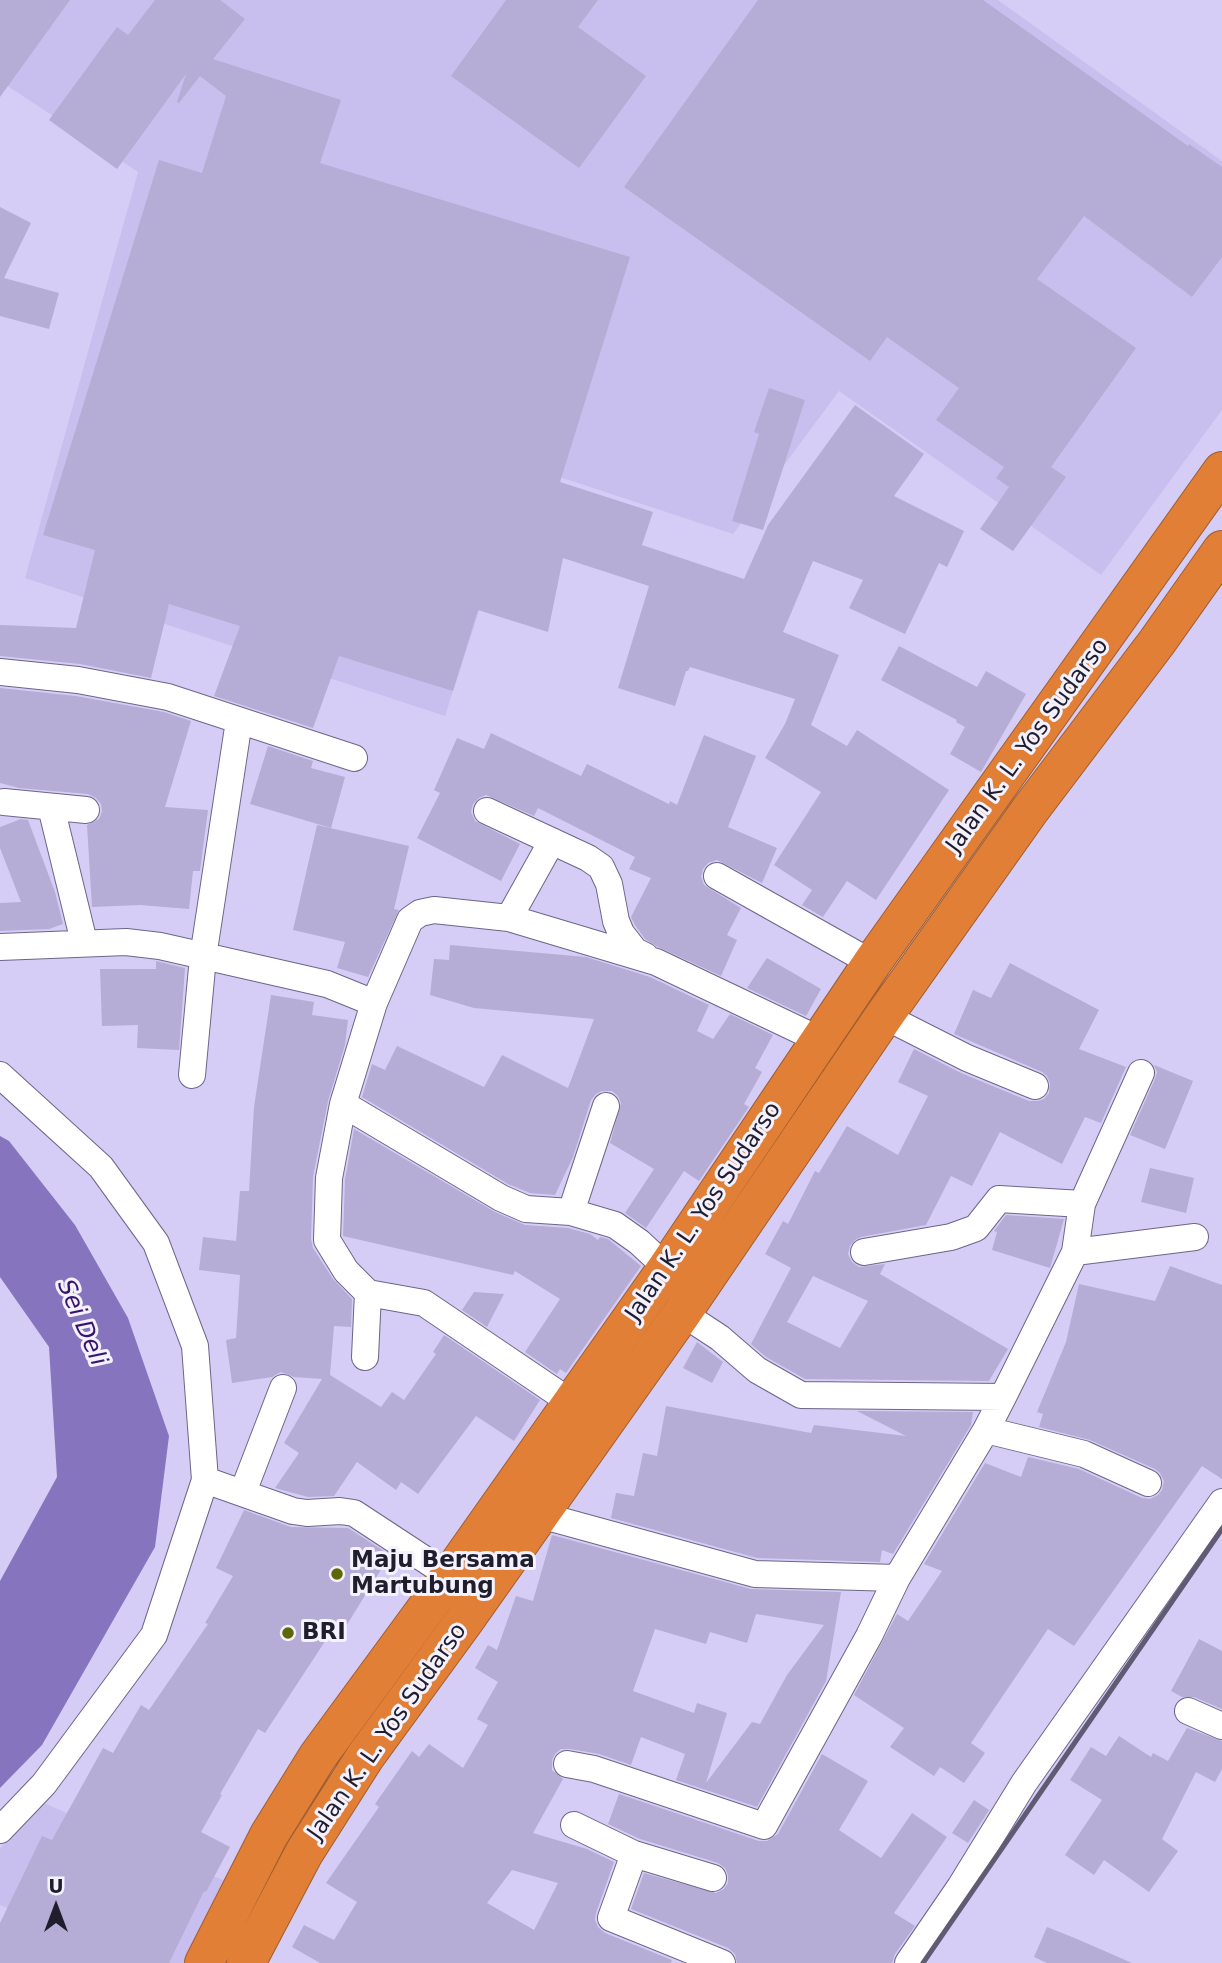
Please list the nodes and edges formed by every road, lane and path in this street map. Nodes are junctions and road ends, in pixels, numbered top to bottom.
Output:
1 (1222, 471) edge
2 (1222, 550) edge
3 (0, 673) edge
4 (239, 721) junction
5 (354, 758) dead end
6 (4, 802) dead end
7 (51, 807) junction
8 (86, 810) dead end
9 (487, 811) dead end
10 (552, 841) junction
11 (717, 876) dead end
12 (509, 918) junction
13 (84, 942) junction
14 (0, 947) edge
15 (203, 957) junction
16 (656, 962) junction
17 (873, 963) junction
18 (374, 1003) junction
19 (884, 1016) junction
20 (820, 1040) junction
21 (1141, 1073) dead end
22 (0, 1075) edge
23 (192, 1075) dead end
24 (1035, 1086) dead end
25 (343, 1104) junction
26 (606, 1106) dead end
27 (1083, 1204) junction
28 (571, 1212) junction
29 (1195, 1237) dead end
30 (864, 1252) dead end
31 (1074, 1252) junction
32 (667, 1268) junction
33 (368, 1293) junction
34 (682, 1313) junction
35 (365, 1357) dead end
36 (283, 1388) dead end
37 (1003, 1397) junction
38 (572, 1403) junction
39 (986, 1430) junction
40 (205, 1480) junction
41 (1147, 1483) dead end
42 (243, 1492) junction
43 (1222, 1502) edge
44 (540, 1515) junction
45 (897, 1578) junction
46 (442, 1588) junction
47 (465, 1620) junction
48 (1188, 1711) dead end
49 (1222, 1726) edge
50 (567, 1763) dead end
51 (574, 1825) dead end
52 (0, 1830) edge
53 (634, 1854) junction
54 (713, 1878) dead end
55 (204, 1963) edge
56 (246, 1963) edge
57 (722, 1963) edge
58 (908, 1963) edge

1 - 17 highway, Jalan K. L. Yos Sudarso
2 - 19 highway, Jalan K. L. Yos Sudarso
3 - 4 street
4 - 5 street
4 - 15 street
6 - 7 street
7 - 8 street
7 - 13 street
9 - 10 street
10 - 12 street
10 - 16 street
11 - 17 street
12 - 16 street
12 - 18 street
13 - 14 street
13 - 15 street
15 - 18 street
15 - 23 street
16 - 20 street
17 - 20 highway, Jalan K. L. Yos Sudarso
18 - 25 street
19 - 24 street
19 - 34 highway, Jalan K. L. Yos Sudarso
20 - 32 highway, Jalan K. L. Yos Sudarso
21 - 27 street
22 - 40 street
25 - 28 street
25 - 33 street
26 - 28 street
27 - 30 street
27 - 31 street
28 - 32 street
29 - 31 street
31 - 37 street
32 - 38 highway, Jalan K. L. Yos Sudarso
33 - 35 street
33 - 38 street
34 - 37 street
34 - 44 highway, Jalan K. L. Yos Sudarso
36 - 42 street
37 - 39 street
38 - 46 highway, Jalan K. L. Yos Sudarso
39 - 41 street
39 - 45 street
40 - 42 street
40 - 52 street
42 - 46 street
43 - 58 street
44 - 45 street
44 - 47 highway, Jalan K. L. Yos Sudarso
45 - 50 street
46 - 47 highway
46 - 55 highway, Jalan K. L. Yos Sudarso
47 - 56 highway, Jalan K. L. Yos Sudarso
48 - 49 street
51 - 53 street
53 - 54 street
53 - 57 street

